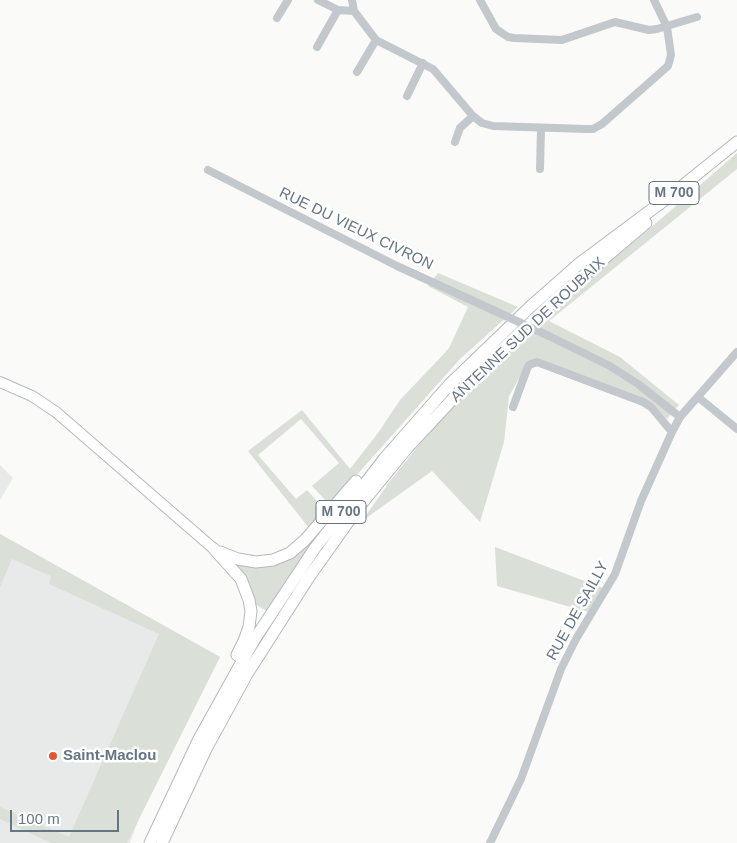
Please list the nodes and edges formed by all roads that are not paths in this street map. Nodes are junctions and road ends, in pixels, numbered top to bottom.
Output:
1 (288, 0) edge
2 (318, 0) edge
3 (352, 0) edge
4 (480, 0) edge
5 (654, 0) edge
6 (338, 10) junction
7 (354, 11) junction
8 (697, 17) dead end
9 (277, 18) dead end
10 (667, 27) junction
11 (376, 40) junction
12 (317, 47) dead end
13 (423, 63) junction
14 (357, 72) dead end
15 (407, 96) dead end
16 (473, 116) junction
17 (542, 128) junction
18 (455, 142) dead end
19 (737, 142) edge
20 (737, 150) edge
21 (540, 169) dead end
22 (208, 170) dead end
23 (737, 352) edge
24 (1, 382) edge
25 (698, 397) junction
26 (512, 408) dead end
27 (680, 417) junction
28 (737, 429) edge
29 (672, 432) junction
30 (393, 448) junction
31 (214, 549) junction
32 (187, 762) junction
33 (150, 843) edge
34 (162, 843) edge
35 (490, 843) edge

1 - 9 street
2 - 6 street
3 - 7 street
4 - 10 street
5 - 10 street
6 - 7 street
6 - 12 street
7 - 11 street
8 - 10 street
10 - 17 street
11 - 13 street
11 - 14 street
13 - 15 street
13 - 16 street
16 - 17 street
16 - 18 street
17 - 21 street
19 - 30 highway, ANTENNE SUD DE ROUBAIX / M 700
20 - 34 highway, ANTENNE SUD DE ROUBAIX / M 700
22 - 27 street, RUE DU VIEUX CIVRON, bridge
23 - 25 street, RUE DE SAILLY
24 - 31 main road
25 - 27 street, RUE DE SAILLY
25 - 28 street
26 - 29 street
27 - 29 street, RUE DE SAILLY
29 - 35 street, RUE DE SAILLY
30 - 31 highway
30 - 32 highway, ANTENNE SUD DE ROUBAIX / M 700
31 - 32 highway
32 - 33 highway, ANTENNE SUD DE ROUBAIX / M 700

